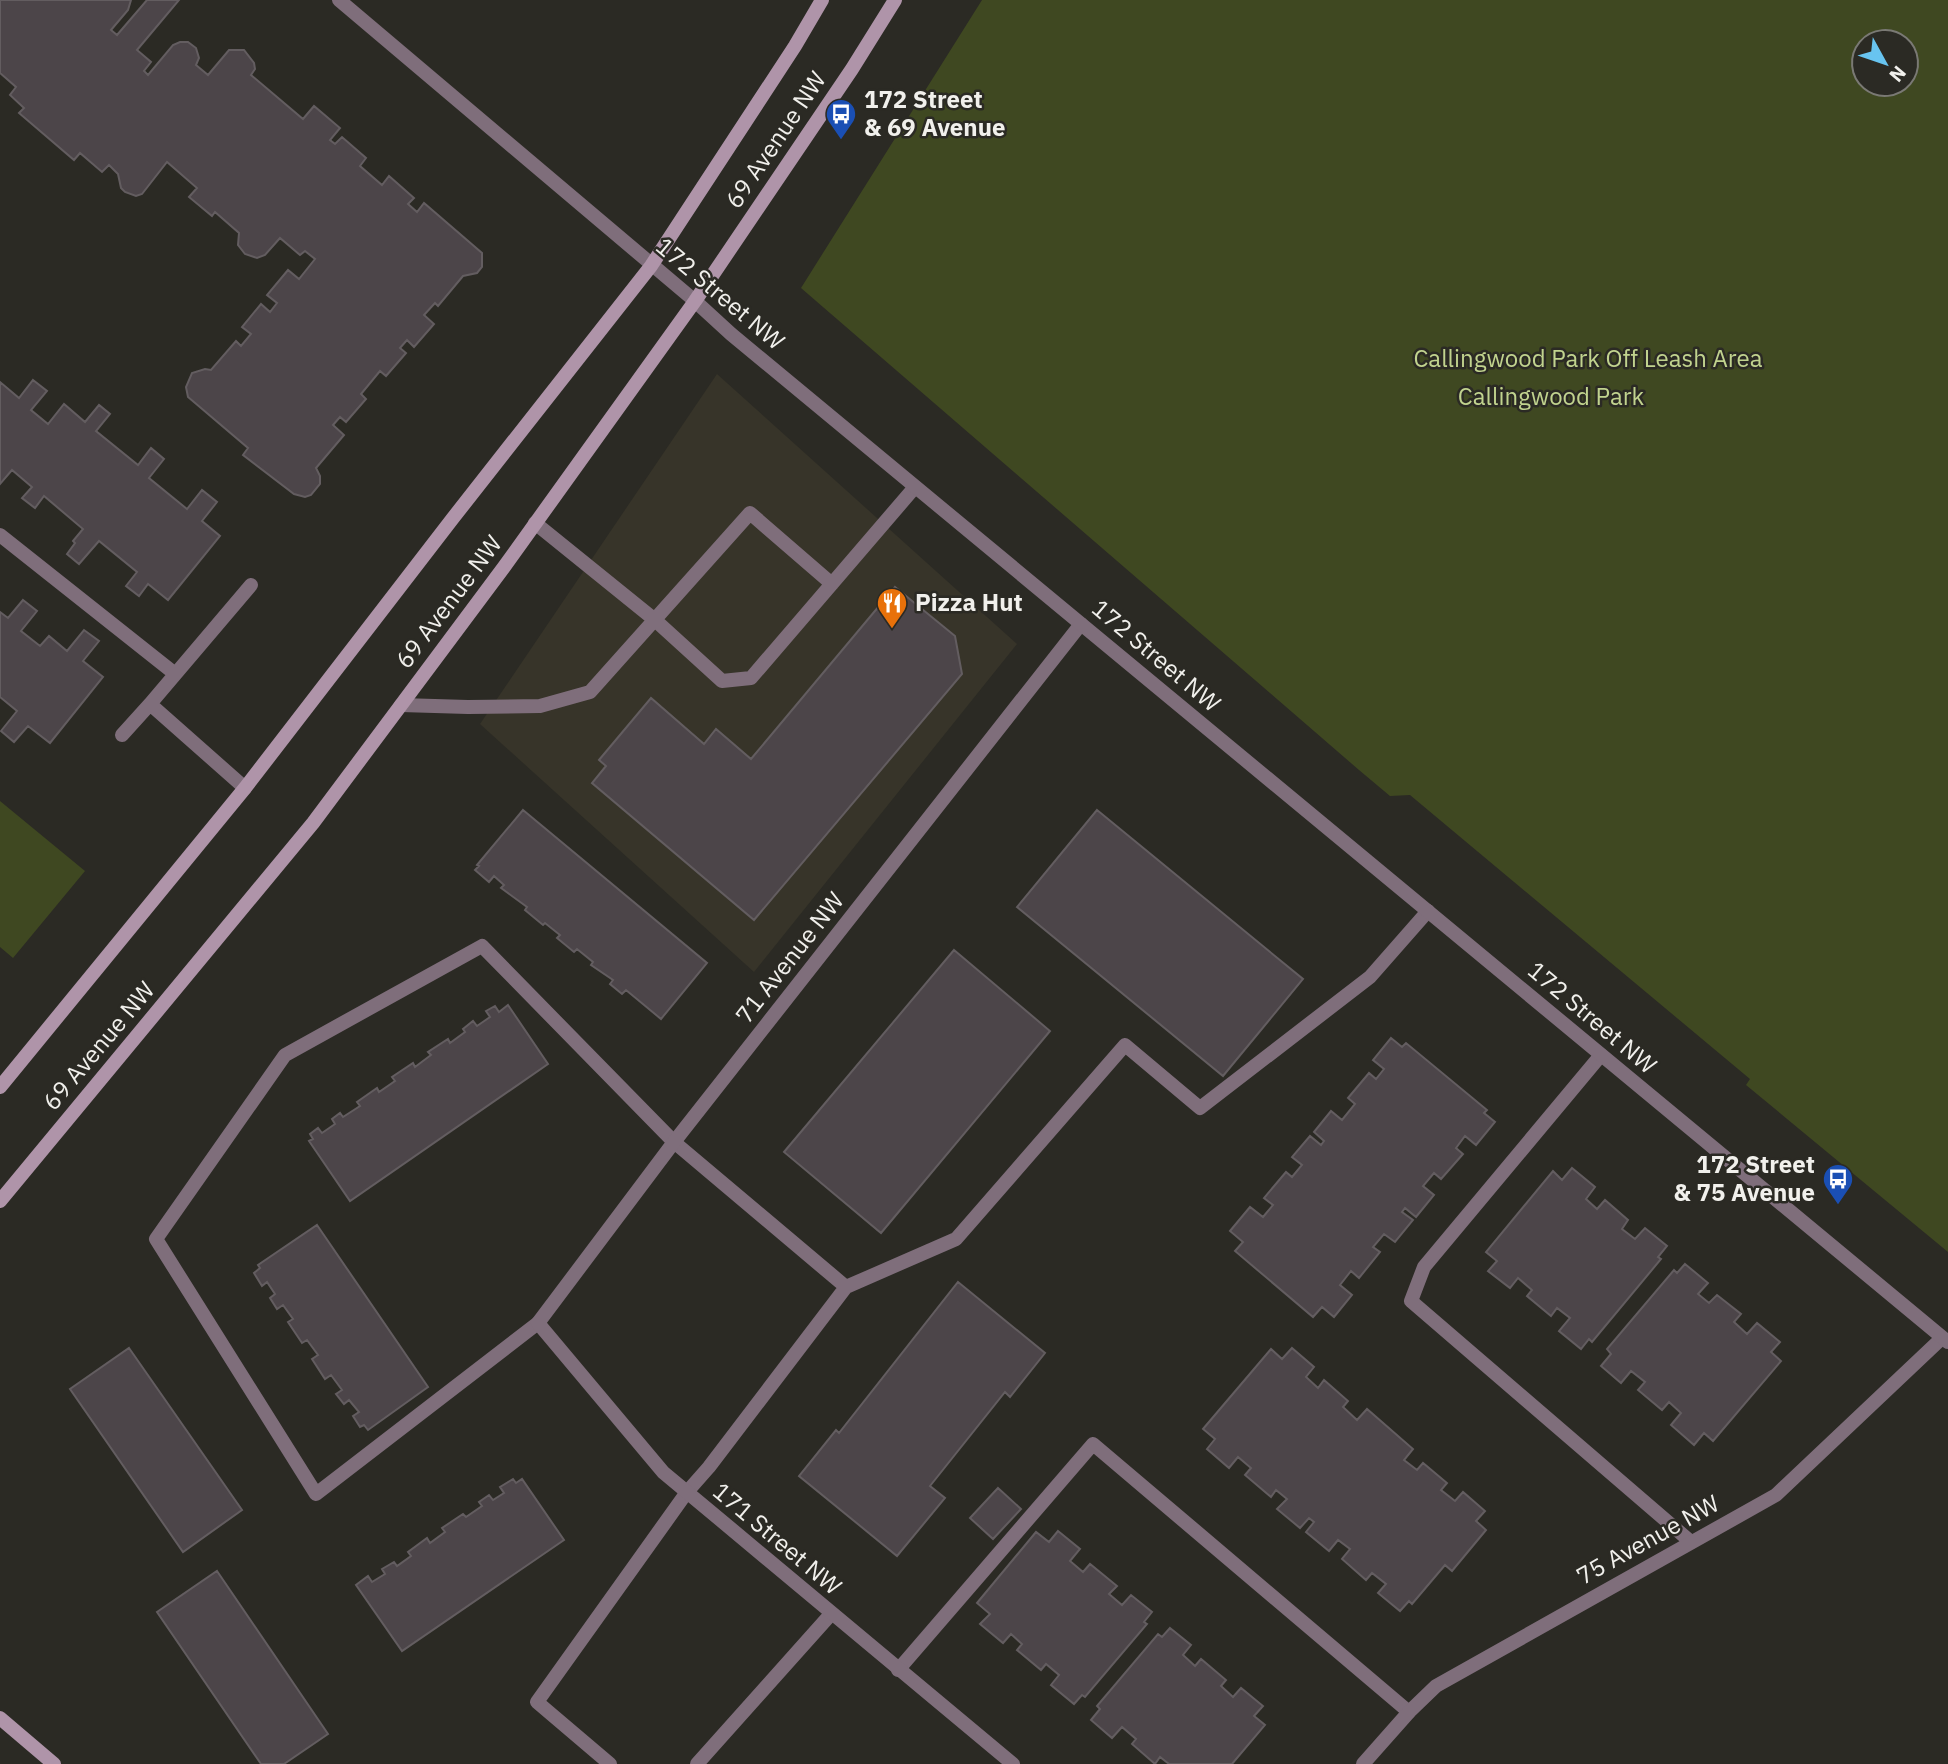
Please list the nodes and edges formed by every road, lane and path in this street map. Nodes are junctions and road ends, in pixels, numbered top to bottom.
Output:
1 (339, 0) edge
2 (822, 0) edge
3 (895, 0) edge
4 (651, 266) junction
5 (695, 301) junction
6 (915, 487) junction
7 (536, 523) junction
8 (0, 535) edge
9 (832, 584) junction
10 (251, 586) dead end
11 (655, 620) junction
12 (1082, 624) junction
13 (174, 673) junction
14 (150, 704) junction
15 (401, 705) junction
16 (122, 736) dead end
17 (245, 789) junction
18 (1428, 911) junction
19 (1601, 1055) junction
20 (0, 1087) edge
21 (674, 1142) junction
22 (0, 1201) edge
23 (846, 1287) junction
24 (538, 1323) junction
25 (1945, 1340) edge
26 (687, 1492) junction
27 (1691, 1542) junction
28 (831, 1614) junction
29 (898, 1670) junction
30 (1409, 1712) junction
31 (0, 1718) edge
32 (54, 1764) edge
33 (610, 1764) edge
34 (697, 1764) edge
35 (1013, 1764) edge
36 (1363, 1764) edge

1 - 4 street, 172 Street NW
2 - 4 main road, 69 Avenue NW
3 - 5 main road, 69 Avenue NW
4 - 5 street, 172 Street NW
4 - 17 main road, 69 Avenue NW
5 - 6 street, 172 Street NW
5 - 7 main road, 69 Avenue NW
6 - 9 street
6 - 12 street, 172 Street NW
7 - 11 street
7 - 15 main road, 69 Avenue NW
8 - 13 street
9 - 11 street
9 - 11 street
10 - 13 street
11 - 15 street
12 - 18 street, 172 Street NW
12 - 21 street, 71 Avenue NW
13 - 14 street
14 - 16 street
14 - 17 street
15 - 22 main road, 69 Avenue NW
17 - 20 main road, 69 Avenue NW
18 - 19 street, 172 Street NW
18 - 23 street
19 - 25 street, 172 Street NW
19 - 27 street
21 - 23 street
21 - 24 street, 71 Avenue NW
21 - 24 street, 71 Avenue NW
23 - 26 street
24 - 26 street, 171 Street NW
25 - 27 street, 75 Avenue NW
26 - 28 street, 171 Street NW
26 - 33 street
27 - 30 street, 75 Avenue NW
28 - 29 street, 171 Street NW
28 - 34 street
29 - 30 street
29 - 35 street, 171 Street NW
30 - 36 street, 75 Avenue NW
31 - 32 main road

